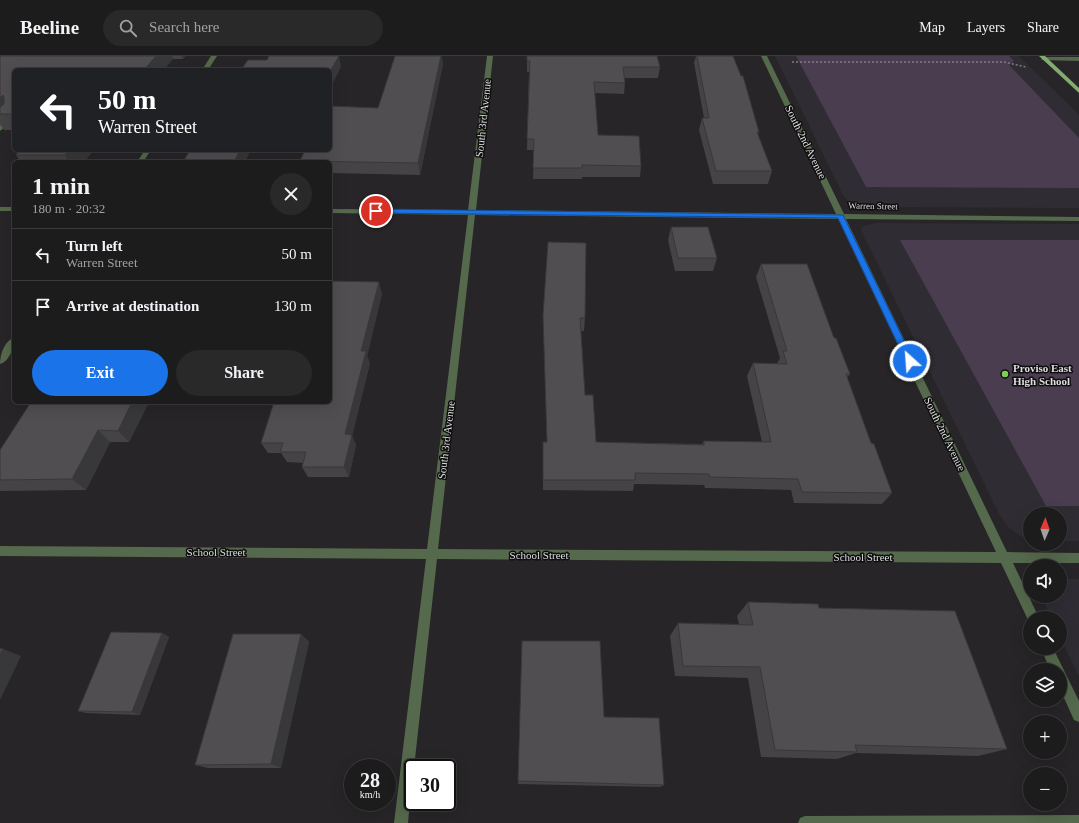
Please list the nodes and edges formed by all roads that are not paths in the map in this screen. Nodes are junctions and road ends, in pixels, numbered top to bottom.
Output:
1 (214, 56) edge
2 (490, 56) edge
3 (764, 56) edge
4 (1043, 57) edge
5 (1079, 59) edge
6 (206, 68) edge
7 (1079, 91) edge
8 (12, 117) edge
9 (0, 129) edge
10 (0, 209) edge
11 (12, 210) edge
12 (332, 211) edge
13 (473, 212) junction
14 (841, 216) junction
15 (1079, 219) edge
16 (12, 344) edge
17 (0, 361) edge
18 (0, 551) edge
19 (432, 554) junction
20 (1004, 558) junction
21 (1079, 558) edge
22 (1030, 611) edge
23 (1067, 690) edge
24 (1079, 715) edge
25 (1079, 822) edge
26 (401, 823) edge
27 (805, 823) edge

1 - 6 street
2 - 13 street, South 3rd Avenue
3 - 14 street, South 2nd Avenue
4 - 5 street
4 - 7 main road
8 - 9 street
10 - 11 street
12 - 13 street, Warren Street
13 - 14 street, Warren Street
13 - 19 street, South 3rd Avenue
14 - 15 street, Warren Street
14 - 20 street, South 2nd Avenue
16 - 17 street
18 - 19 street, School Street
19 - 20 street, School Street
19 - 26 street, South 3rd Avenue
20 - 21 street, School Street
20 - 22 street, South 2nd Avenue
23 - 24 street
25 - 27 street

